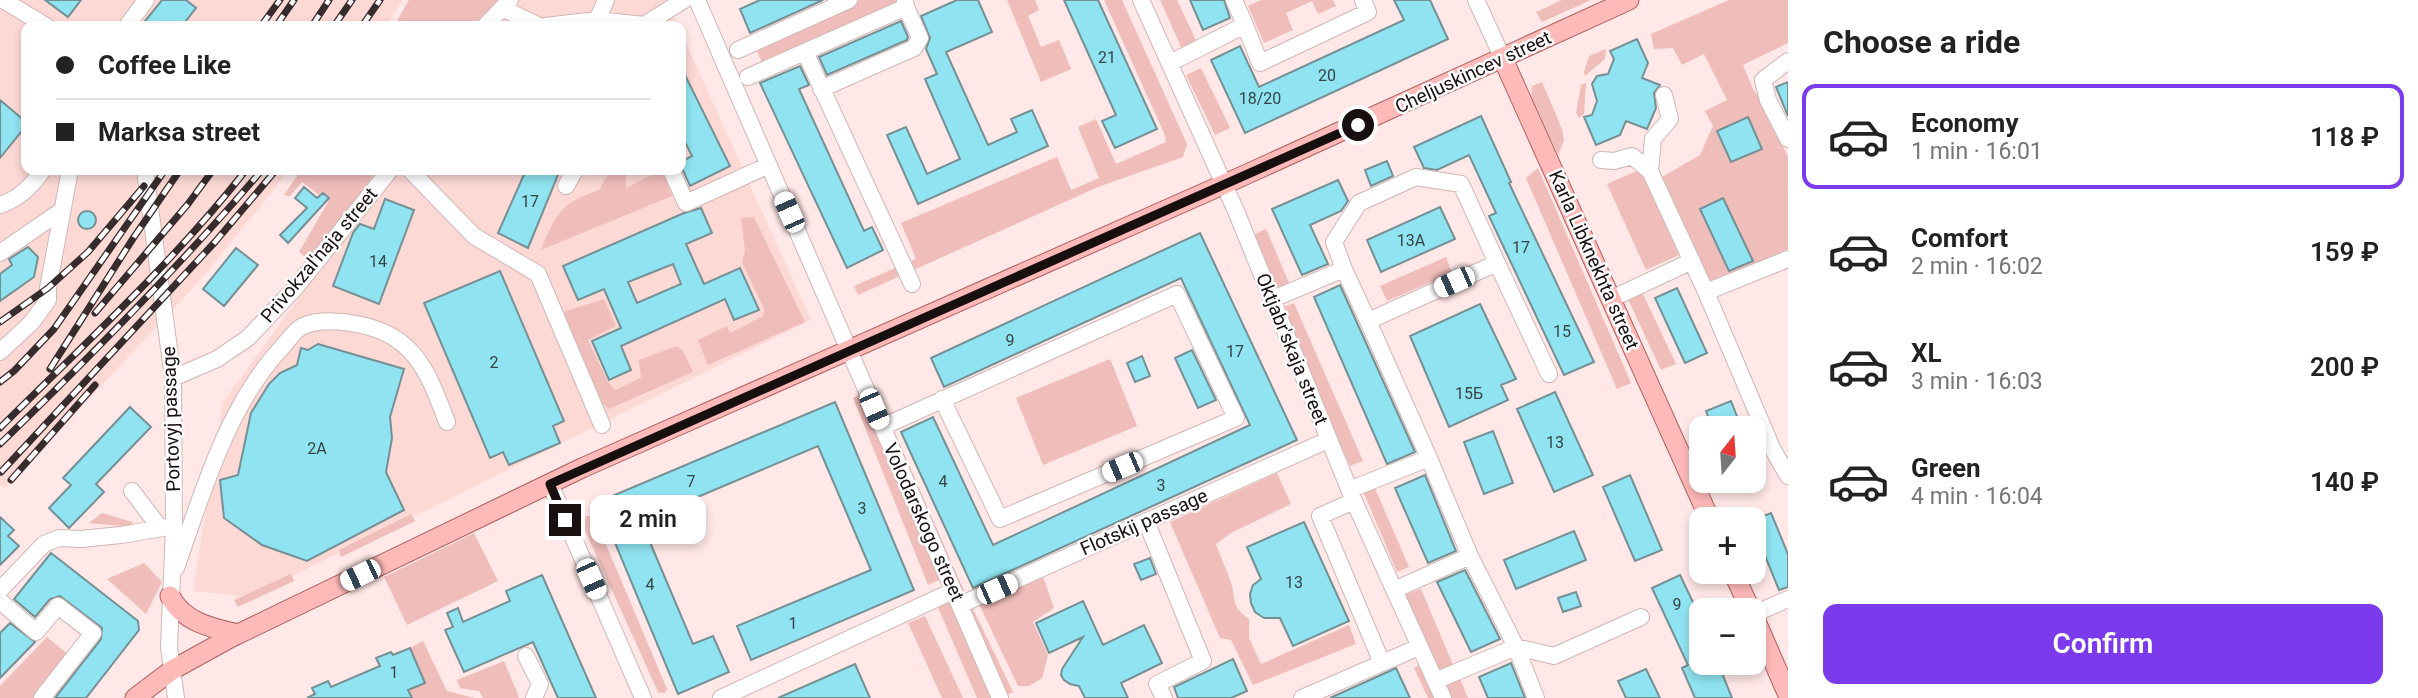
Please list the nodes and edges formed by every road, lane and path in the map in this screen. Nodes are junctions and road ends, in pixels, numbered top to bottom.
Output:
1 (4, 0) edge
2 (146, 0) edge
3 (606, 0) edge
4 (684, 0) edge
5 (697, 0) edge
6 (849, 0) edge
7 (1140, 0) edge
8 (1234, 0) edge
9 (1363, 0) edge
10 (1476, 0) edge
11 (1629, 0) edge
12 (905, 3) edge
13 (507, 4) edge
14 (597, 20) junction
15 (38, 21) edge
16 (131, 21) edge
17 (490, 21) edge
18 (532, 21) edge
19 (588, 21) edge
20 (606, 21) edge
21 (650, 21) edge
22 (1245, 26) junction
23 (738, 50) dead end
24 (805, 52) junction
25 (1503, 59) junction
26 (1788, 61) edge
27 (1170, 62) junction
28 (748, 77) dead end
29 (821, 89) junction
30 (1664, 95) dead end
31 (1788, 139) edge
32 (1601, 160) dead end
33 (769, 165) junction
34 (1650, 171) junction
35 (39, 175) edge
36 (69, 175) edge
37 (146, 175) edge
38 (386, 175) edge
39 (415, 175) edge
40 (572, 175) edge
41 (673, 175) edge
42 (1224, 185) junction
43 (566, 186) dead end
44 (0, 205) edge
45 (61, 211) junction
46 (0, 253) edge
47 (1788, 258) edge
48 (1692, 261) junction
49 (1497, 262) junction
50 (1344, 269) junction
51 (912, 284) dead end
52 (1706, 292) junction
53 (1273, 299) junction
54 (1611, 299) junction
55 (1368, 321) junction
56 (849, 350) junction
57 (0, 352) edge
58 (1549, 374) dead end
59 (173, 378) junction
60 (943, 399) junction
61 (447, 422) dead end
62 (602, 425) dead end
63 (882, 427) junction
64 (1328, 440) junction
65 (1788, 440) edge
66 (1772, 448) junction
67 (1429, 458) junction
68 (1788, 476) edge
69 (550, 484) junction
70 (132, 491) dead end
71 (1351, 495) junction
72 (1704, 507) edge
73 (1146, 521) junction
74 (167, 527) junction
75 (1470, 556) junction
76 (0, 590) edge
77 (170, 590) junction
78 (1394, 590) junction
79 (957, 598) junction
80 (1788, 599) edge
81 (0, 601) edge
82 (1766, 608) edge
83 (1641, 617) dead end
84 (238, 634) junction
85 (1766, 644) edge
86 (1419, 647) junction
87 (1516, 647) junction
88 (526, 656) dead end
89 (1382, 663) junction
90 (172, 670) junction
91 (1435, 681) junction
92 (1788, 695) edge
93 (637, 696) edge
94 (724, 697) edge
95 (42, 698) edge
96 (135, 698) edge
97 (176, 698) edge
98 (534, 698) edge
99 (1000, 698) edge
100 (1164, 698) edge
101 (1302, 698) edge
102 (1443, 698) edge
103 (1536, 698) edge

1 - 15 street
2 - 16 street
3 - 14 street
4 - 21 street
5 - 33 street, Volodarskogo street
6 - 23 street
7 - 27 street, Oktjabr'skaja street
8 - 22 street
9 - 22 street
10 - 25 street, Karla Libknekhta street
11 - 25 main road, Cheljuskincev street
12 - 24 street
12 - 29 street
13 - 17 street
13 - 18 street
14 - 19 street
14 - 20 street
22 - 27 street
24 - 28 street
24 - 29 street
25 - 42 main road, Cheljuskincev street
25 - 54 main road, Karla Libknekhta street
26 - 31 street
27 - 42 street, Oktjabr'skaja street
29 - 51 street
30 - 34 street
32 - 34 street
33 - 41 street
33 - 56 street, Volodarskogo street
34 - 48 street
35 - 44 street
36 - 45 street
37 - 59 street, Portovyj passage
38 - 59 street, Privokzal'naja street
39 - 62 street
40 - 43 street
42 - 53 street, Oktjabr'skaja street
42 - 56 main road, Cheljuskincev street
45 - 46 street
45 - 57 street
47 - 52 street
48 - 52 street
48 - 54 street
49 - 50 street
49 - 55 street
49 - 58 street
50 - 53 street
50 - 55 street
52 - 66 street
53 - 64 street, Oktjabr'skaja street
54 - 72 main road, Karla Libknekhta street
55 - 67 street
56 - 63 street, Volodarskogo street
56 - 69 main road, Cheljuskincev street
59 - 74 street, Portovyj passage
60 - 60 street
60 - 63 street
61 - 77 street
63 - 79 street, Volodarskogo street
64 - 71 street, Oktjabr'skaja street
64 - 73 street, Flotskij passage
65 - 66 street
66 - 68 street
67 - 71 street
67 - 75 street
69 - 84 main road, Cheljuskincev street
69 - 93 street
70 - 74 street
71 - 78 street, Oktjabr'skaja street
71 - 89 street
73 - 79 street, Flotskij passage
73 - 100 street
74 - 76 street
74 - 77 street, Portovyj passage
75 - 78 street
75 - 87 street
77 - 84 main road
77 - 90 street, Portovyj passage
78 - 86 street, Oktjabr'skaja street
79 - 94 street, Flotskij passage
79 - 99 street, Volodarskogo street
80 - 82 street
81 - 95 street
83 - 87 street
84 - 90 main road, Cheljuskincev street
85 - 92 main road
86 - 89 street
86 - 91 street, Oktjabr'skaja street
87 - 91 street
87 - 103 street
88 - 98 street
89 - 101 street
90 - 96 main road, Cheljuskincev street
90 - 97 street, Portovyj passage
91 - 102 street, Oktjabr'skaja street

